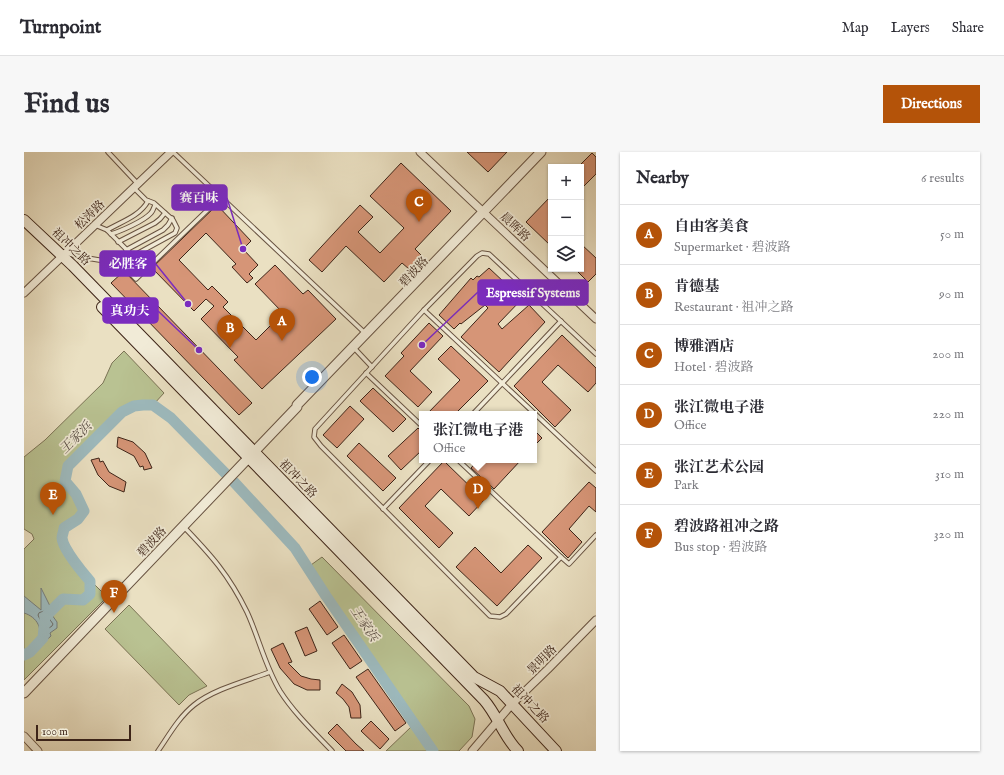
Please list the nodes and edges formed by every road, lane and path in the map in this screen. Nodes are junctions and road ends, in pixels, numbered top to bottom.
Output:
1 (108, 152) edge
2 (172, 152) edge
3 (420, 152) edge
4 (540, 152) edge
5 (547, 152) edge
6 (136, 186) junction
7 (221, 197) junction
8 (148, 201) junction
9 (155, 205) junction
10 (165, 213) junction
11 (484, 213) junction
12 (172, 218) junction
13 (24, 220) edge
14 (96, 225) junction
15 (24, 229) edge
16 (107, 230) junction
17 (111, 234) junction
18 (118, 242) junction
19 (126, 250) junction
20 (62, 257) junction
21 (24, 293) edge
22 (424, 310) junction
23 (596, 319) edge
24 (561, 321) junction
25 (367, 335) junction
26 (356, 350) junction
27 (596, 354) edge
28 (372, 367) junction
29 (366, 374) junction
30 (502, 383) junction
31 (297, 407) junction
32 (476, 411) edge
33 (532, 411) edge
34 (537, 416) edge
35 (419, 423) edge
36 (251, 456) junction
37 (427, 463) edge
38 (461, 463) edge
39 (596, 471) edge
40 (383, 509) junction
41 (183, 526) junction
42 (596, 535) edge
43 (560, 557) junction
44 (596, 620) edge
45 (270, 672) junction
46 (24, 692) edge
47 (512, 704) junction
48 (498, 719) junction
49 (24, 736) edge
50 (38, 751) edge
51 (158, 751) edge
52 (332, 751) edge
53 (472, 751) edge
54 (518, 751) edge
55 (556, 751) edge

1 - 6 lane
2 - 6 street, 松涛路
2 - 7 lane
3 - 11 street, 晨晖路
4 - 11 street, 碧波路
5 - 11 street, 碧波路
6 - 8 lane
6 - 14 street, 松涛路
7 - 20 lane
7 - 25 lane
8 - 9 lane
8 - 16 lane
9 - 10 lane
9 - 17 lane
10 - 12 lane
10 - 18 lane
11 - 23 street, 晨晖路
11 - 25 street, 碧波路
12 - 19 lane
12 - 19 lane
13 - 20 main road, 祖冲之路
14 - 16 lane
14 - 20 street, 松涛路
15 - 20 main road, 祖冲之路
16 - 17 lane
17 - 18 lane
18 - 19 lane
20 - 21 street, 松涛路
20 - 36 main road, 祖冲之路
22 - 24 lane
22 - 28 lane
22 - 30 lane
24 - 27 lane
24 - 30 lane
25 - 26 street, 碧波路
25 - 31 street, 碧波路
26 - 28 lane
26 - 31 street, 碧波路
28 - 29 lane
29 - 35 lane
29 - 40 lane
30 - 32 lane
30 - 33 lane
31 - 36 street, 碧波路
34 - 39 lane
36 - 41 street, 碧波路
36 - 47 main road, 祖冲之路
36 - 48 main road, 祖冲之路
37 - 40 lane
38 - 43 lane
40 - 43 lane
41 - 45 lane
41 - 46 street, 碧波路
42 - 43 lane
44 - 47 street, 景明路
45 - 51 lane
45 - 52 lane
47 - 48 street, 景明路
47 - 55 main road, 祖冲之路
48 - 53 street, 景明路
48 - 54 main road, 祖冲之路
49 - 50 street

